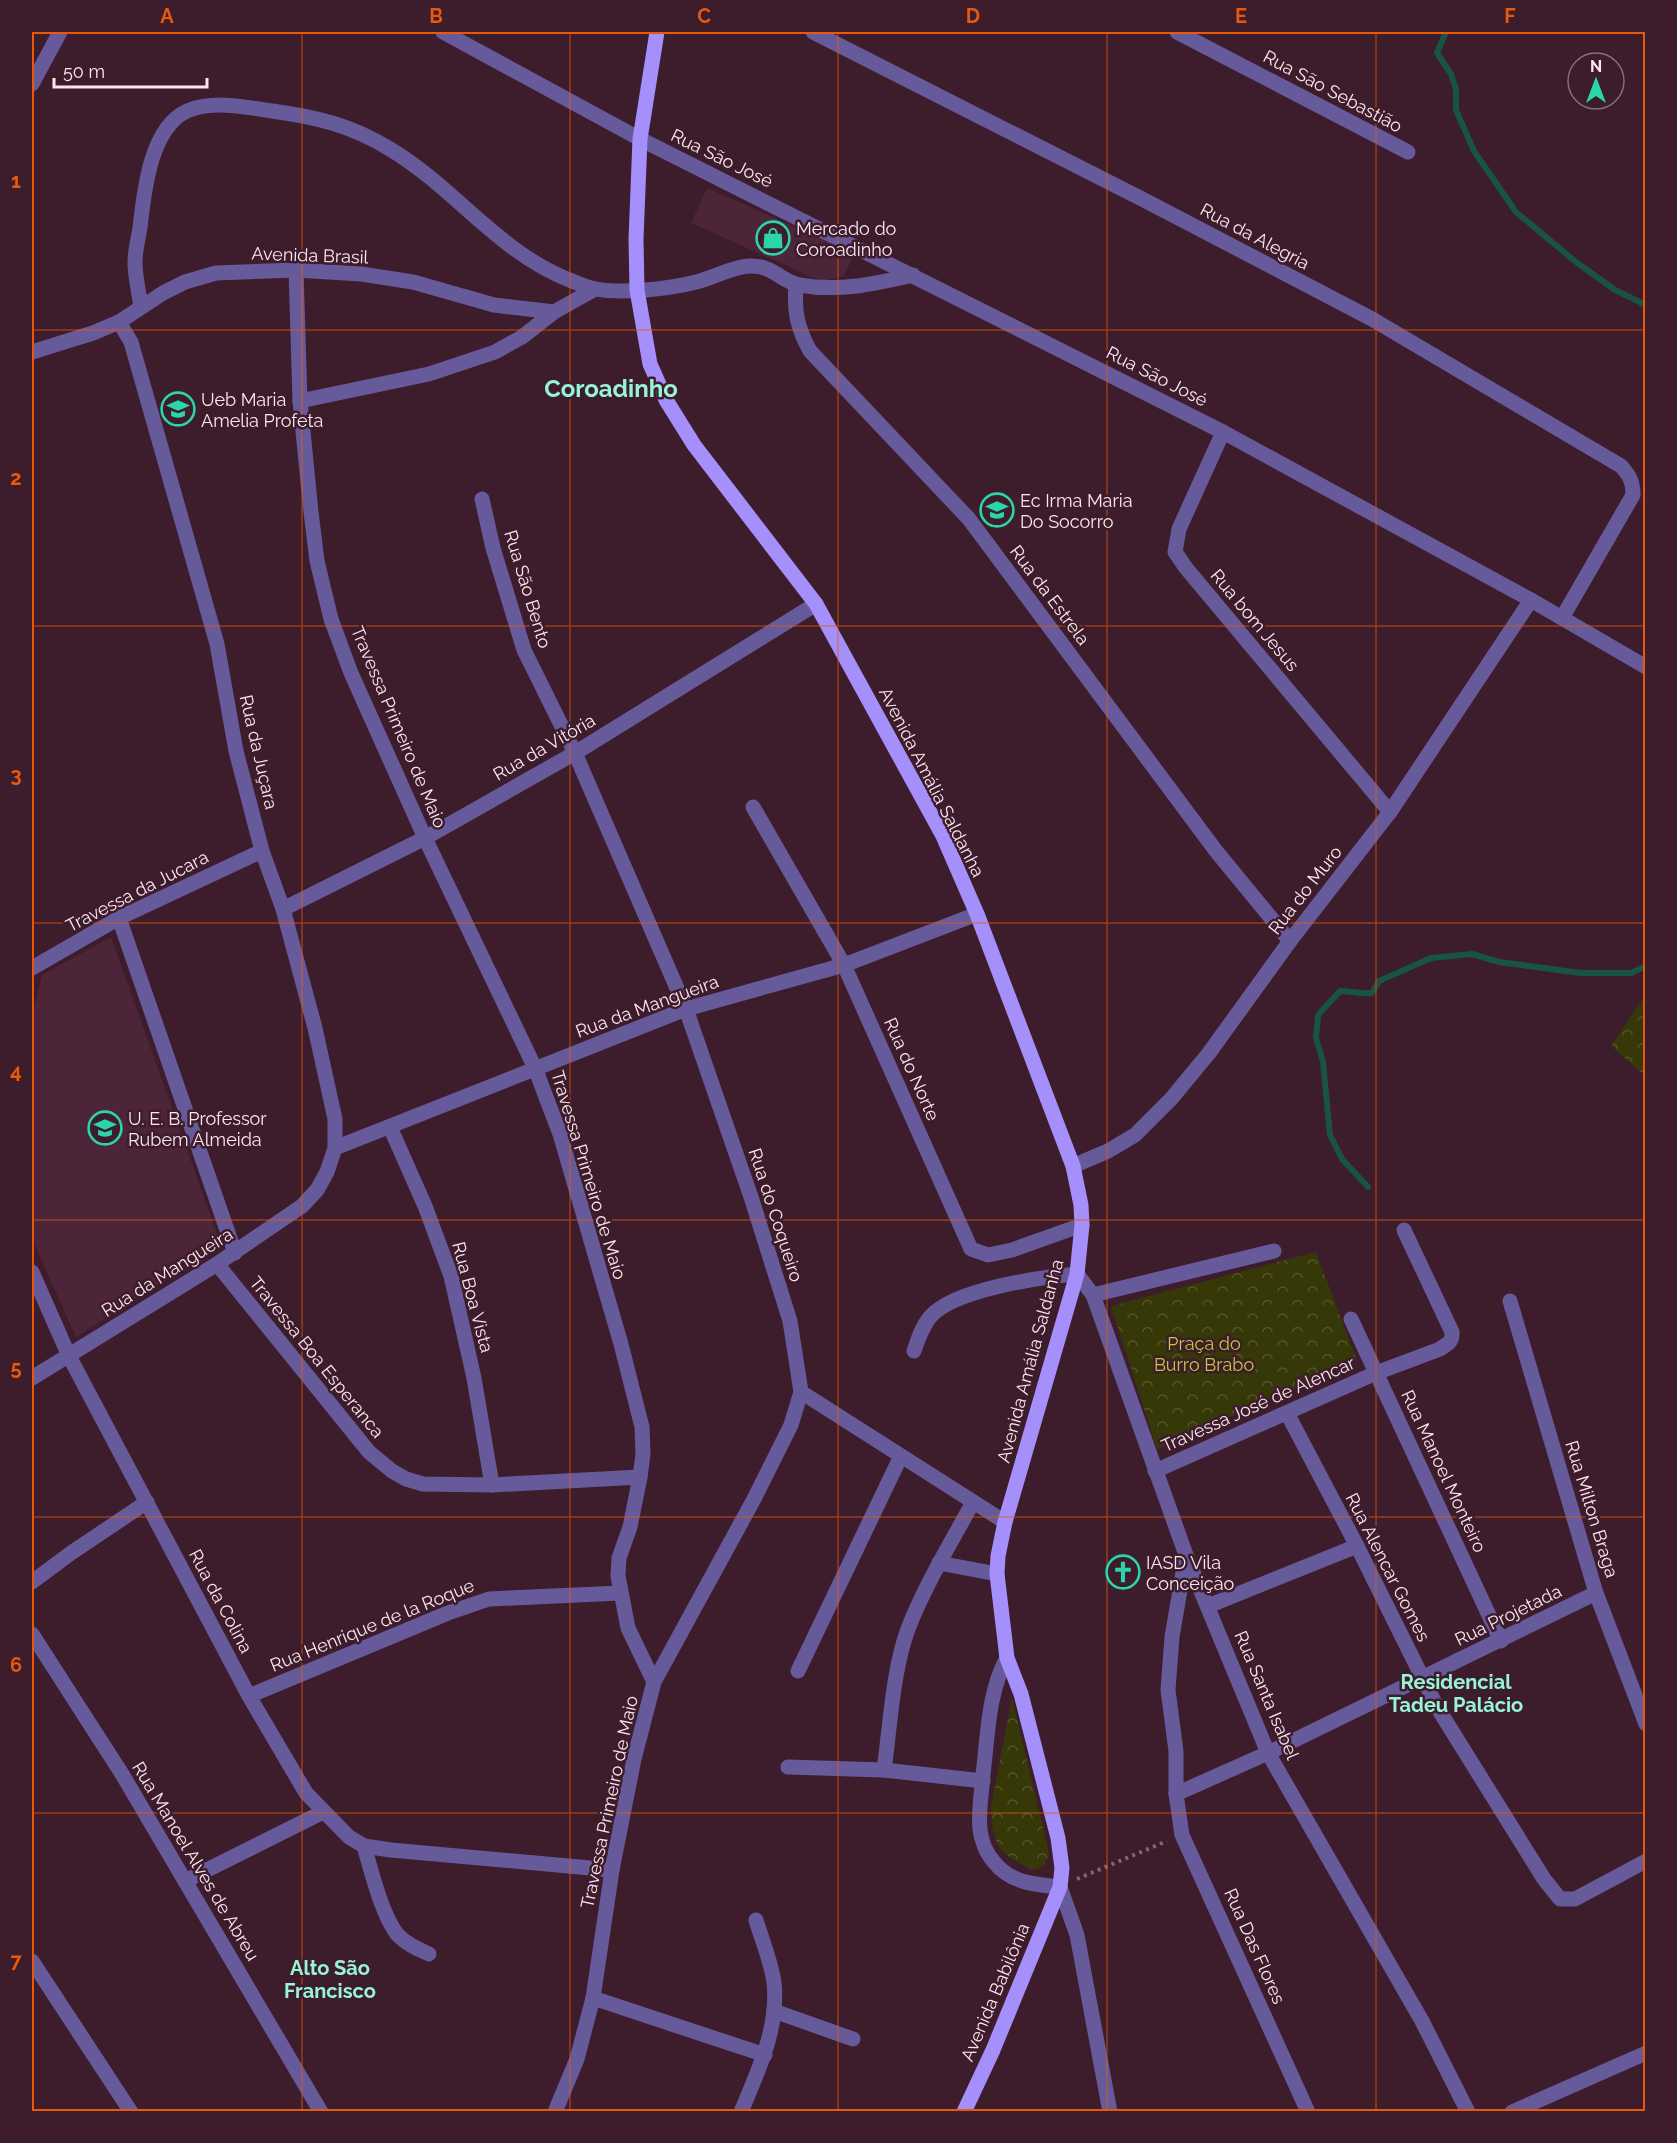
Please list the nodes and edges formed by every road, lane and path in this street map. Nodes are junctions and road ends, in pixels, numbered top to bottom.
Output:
1 (60, 32) edge
2 (443, 32) edge
3 (657, 32) edge
4 (813, 32) edge
5 (1177, 32) edge
6 (32, 84) edge
7 (640, 139) junction
8 (1408, 152) dead end
9 (296, 270) junction
10 (913, 275) junction
11 (796, 284) junction
12 (596, 289) junction
13 (637, 290) junction
14 (141, 307) junction
15 (554, 312) junction
16 (119, 322) junction
17 (32, 352) edge
18 (300, 401) junction
19 (1223, 432) junction
20 (482, 499) dead end
21 (1531, 600) junction
22 (816, 604) junction
23 (1562, 618) junction
24 (1646, 667) edge
25 (575, 753) junction
26 (753, 807) dead end
27 (1390, 812) junction
28 (425, 838) junction
29 (262, 851) junction
30 (283, 909) junction
31 (977, 914) junction
32 (119, 918) junction
33 (1290, 941) junction
34 (844, 965) junction
35 (32, 968) edge
36 (686, 1010) junction
37 (535, 1068) junction
38 (390, 1127) junction
39 (335, 1148) junction
40 (1073, 1166) junction
41 (317, 1190) joint
42 (1082, 1225) junction
43 (1404, 1230) dead end
44 (1274, 1251) dead end
45 (235, 1252) junction
46 (217, 1264) junction
47 (32, 1272) edge
48 (1077, 1274) junction
49 (1093, 1295) junction
50 (1510, 1301) dead end
51 (1351, 1319) dead end
52 (914, 1351) dead end
53 (69, 1356) junction
54 (1376, 1373) junction
55 (32, 1378) edge
56 (801, 1392) junction
57 (1287, 1413) junction
58 (901, 1456) junction
59 (1155, 1472) junction
60 (640, 1477) junction
61 (492, 1485) junction
62 (147, 1502) junction
63 (973, 1502) junction
64 (1005, 1522) junction
65 (1357, 1545) junction
66 (1186, 1555) junction
67 (939, 1563) junction
68 (997, 1574) junction
69 (32, 1582) edge
70 (620, 1593) junction
71 (1596, 1593) junction
72 (1208, 1606) junction
73 (32, 1634) edge
74 (1501, 1641) junction
75 (1007, 1658) junction
76 (798, 1671) dead end
77 (1421, 1678) junction
78 (654, 1682) junction
79 (249, 1696) junction
80 (1646, 1724) edge
81 (1268, 1753) junction
82 (788, 1767) dead end
83 (884, 1770) junction
84 (983, 1781) junction
85 (1176, 1794) junction
86 (323, 1812) junction
87 (1182, 1835) junction
88 (364, 1846) junction
89 (1646, 1861) edge
90 (612, 1870) junction
91 (185, 1881) junction
92 (1060, 1887) junction
93 (756, 1920) dead end
94 (429, 1954) dead end
95 (32, 1960) edge
96 (593, 1998) junction
97 (774, 2011) junction
98 (853, 2039) dead end
99 (1646, 2053) edge
100 (765, 2055) junction
101 (131, 2112) edge
102 (321, 2112) edge
103 (555, 2112) edge
104 (741, 2112) edge
105 (964, 2112) edge
106 (1110, 2112) edge
107 (1308, 2112) edge
108 (1468, 2112) edge
109 (1512, 2112) edge

1 - 6 street
2 - 7 street, Rua São José
3 - 7 main road, Avenida Amália Saldanha
4 - 23 street, Rua da Alegria
5 - 8 street, Rua São Sebastião
7 - 10 street, Rua São José
7 - 13 main road, Avenida Amália Saldanha
9 - 14 street, Avenida Brasil
9 - 15 street, Avenida Brasil
9 - 18 street, Travessa Primeiro de Maio
10 - 11 street
10 - 19 street, Rua São José
11 - 13 street
11 - 33 street, Rua da Estrela
12 - 13 street
12 - 14 street
12 - 15 street
13 - 22 main road, Avenida Amália Saldanha
14 - 16 street, Avenida Brasil
15 - 18 street
16 - 17 street, Avenida Brasil
16 - 29 street, Rua da Juçara
18 - 28 street, Travessa Primeiro de Maio
19 - 21 street, Rua São José
19 - 27 street, Rua bom Jesus
20 - 25 street, Rua São Bento
21 - 23 street, Rua São José
21 - 27 street, Rua do Muro
22 - 25 street, Rua da Vitória
22 - 31 main road, Avenida Amália Saldanha
23 - 24 street, Rua São José
25 - 28 street, Rua da Vitória
25 - 36 street, Rua do Coqueiro
26 - 34 street, Rua do Norte
27 - 33 street, Rua do Muro
28 - 30 street, Rua da Vitória
28 - 37 street, Travessa Primeiro de Maio
29 - 30 street, Rua da Juçara
29 - 32 street, Travessa da Jucara
30 - 39 street, Rua da Juçara
31 - 34 street, Rua da Mangueira
31 - 40 main road, Avenida Amália Saldanha
32 - 35 street, Travessa da Jucara
32 - 45 street
33 - 40 street, Rua do Muro
34 - 36 street, Rua da Mangueira
34 - 42 street, Rua do Norte
36 - 37 street, Rua da Mangueira
36 - 56 street, Rua do Coqueiro
37 - 38 street, Rua da Mangueira
37 - 60 street, Travessa Primeiro de Maio
38 - 39 street, Rua da Mangueira
38 - 61 street, Rua Boa Vista
39 - 41 street, Rua da Juçara
40 - 42 main road, Avenida Amália Saldanha
41 - 45 street, Rua da Mangueira
42 - 48 main road, Avenida Amália Saldanha
43 - 54 street
44 - 49 street
45 - 46 street, Rua da Mangueira
46 - 53 street, Rua da Mangueira
46 - 61 street, Travessa Boa Esperanca
47 - 53 street, Rua da Colina
48 - 49 street, Rua Santa Isabel
48 - 52 street
48 - 64 main road, Avenida Amália Saldanha
49 - 59 street, Rua Santa Isabel
50 - 71 street, Rua Milton Braga
51 - 54 street, Rua Manoel Monteiro
53 - 55 street, Rua da Mangueira
53 - 62 street, Rua da Colina
54 - 57 street, Travessa José de Alencar
54 - 74 street, Rua Manoel Monteiro
56 - 58 street
56 - 78 street, Rua do Coqueiro
57 - 59 street, Travessa José de Alencar
57 - 65 street, Rua Alencar Gomes
58 - 63 street
58 - 76 street
59 - 66 street, Rua Santa Isabel
60 - 61 street, Travessa Boa Esperanca
60 - 70 street, Travessa Primeiro de Maio
62 - 69 street
62 - 79 street, Rua da Colina
63 - 64 street
63 - 67 street
64 - 68 main road, Avenida Amália Saldanha
65 - 72 street
65 - 77 street, Rua Alencar Gomes
66 - 72 street, Rua Santa Isabel
66 - 85 street, Rua Das Flores
67 - 68 street
67 - 83 street
68 - 75 main road, Avenida Amália Saldanha
70 - 78 street, Travessa Primeiro de Maio
70 - 79 street, Rua Henrique de la Roque
71 - 74 street, Rua Projetada
71 - 80 street, Rua Milton Braga
72 - 81 street, Rua Santa Isabel
73 - 91 street, Rua Manoel Alves de Abreu
74 - 77 street, Rua Projetada
75 - 84 street, Avenida Amália Saldanha
75 - 92 main road, Avenida Amália Saldanha
77 - 81 street, Rua Projetada
77 - 89 street, Rua Alencar Gomes
78 - 90 street, Travessa Primeiro de Maio
79 - 86 street, Rua da Colina
81 - 85 street, Rua Projetada
81 - 108 street, Rua Santa Isabel
82 - 83 street
83 - 84 street
84 - 92 street, Avenida Amália Saldanha
85 - 87 street, Rua Das Flores
86 - 88 street, Rua da Colina
86 - 91 street
87 - 92 path
87 - 107 street, Rua Das Flores
88 - 90 street, Rua da Colina
88 - 94 street
90 - 96 street, Travessa Primeiro de Maio
91 - 102 street, Rua Manoel Alves de Abreu
92 - 105 main road, Avenida Babilônia
92 - 106 street, Avenida Amália Saldanha
93 - 97 street
95 - 101 street
96 - 100 street
96 - 103 street, Travessa Primeiro de Maio
97 - 98 street
97 - 100 street
99 - 109 street
100 - 104 street

